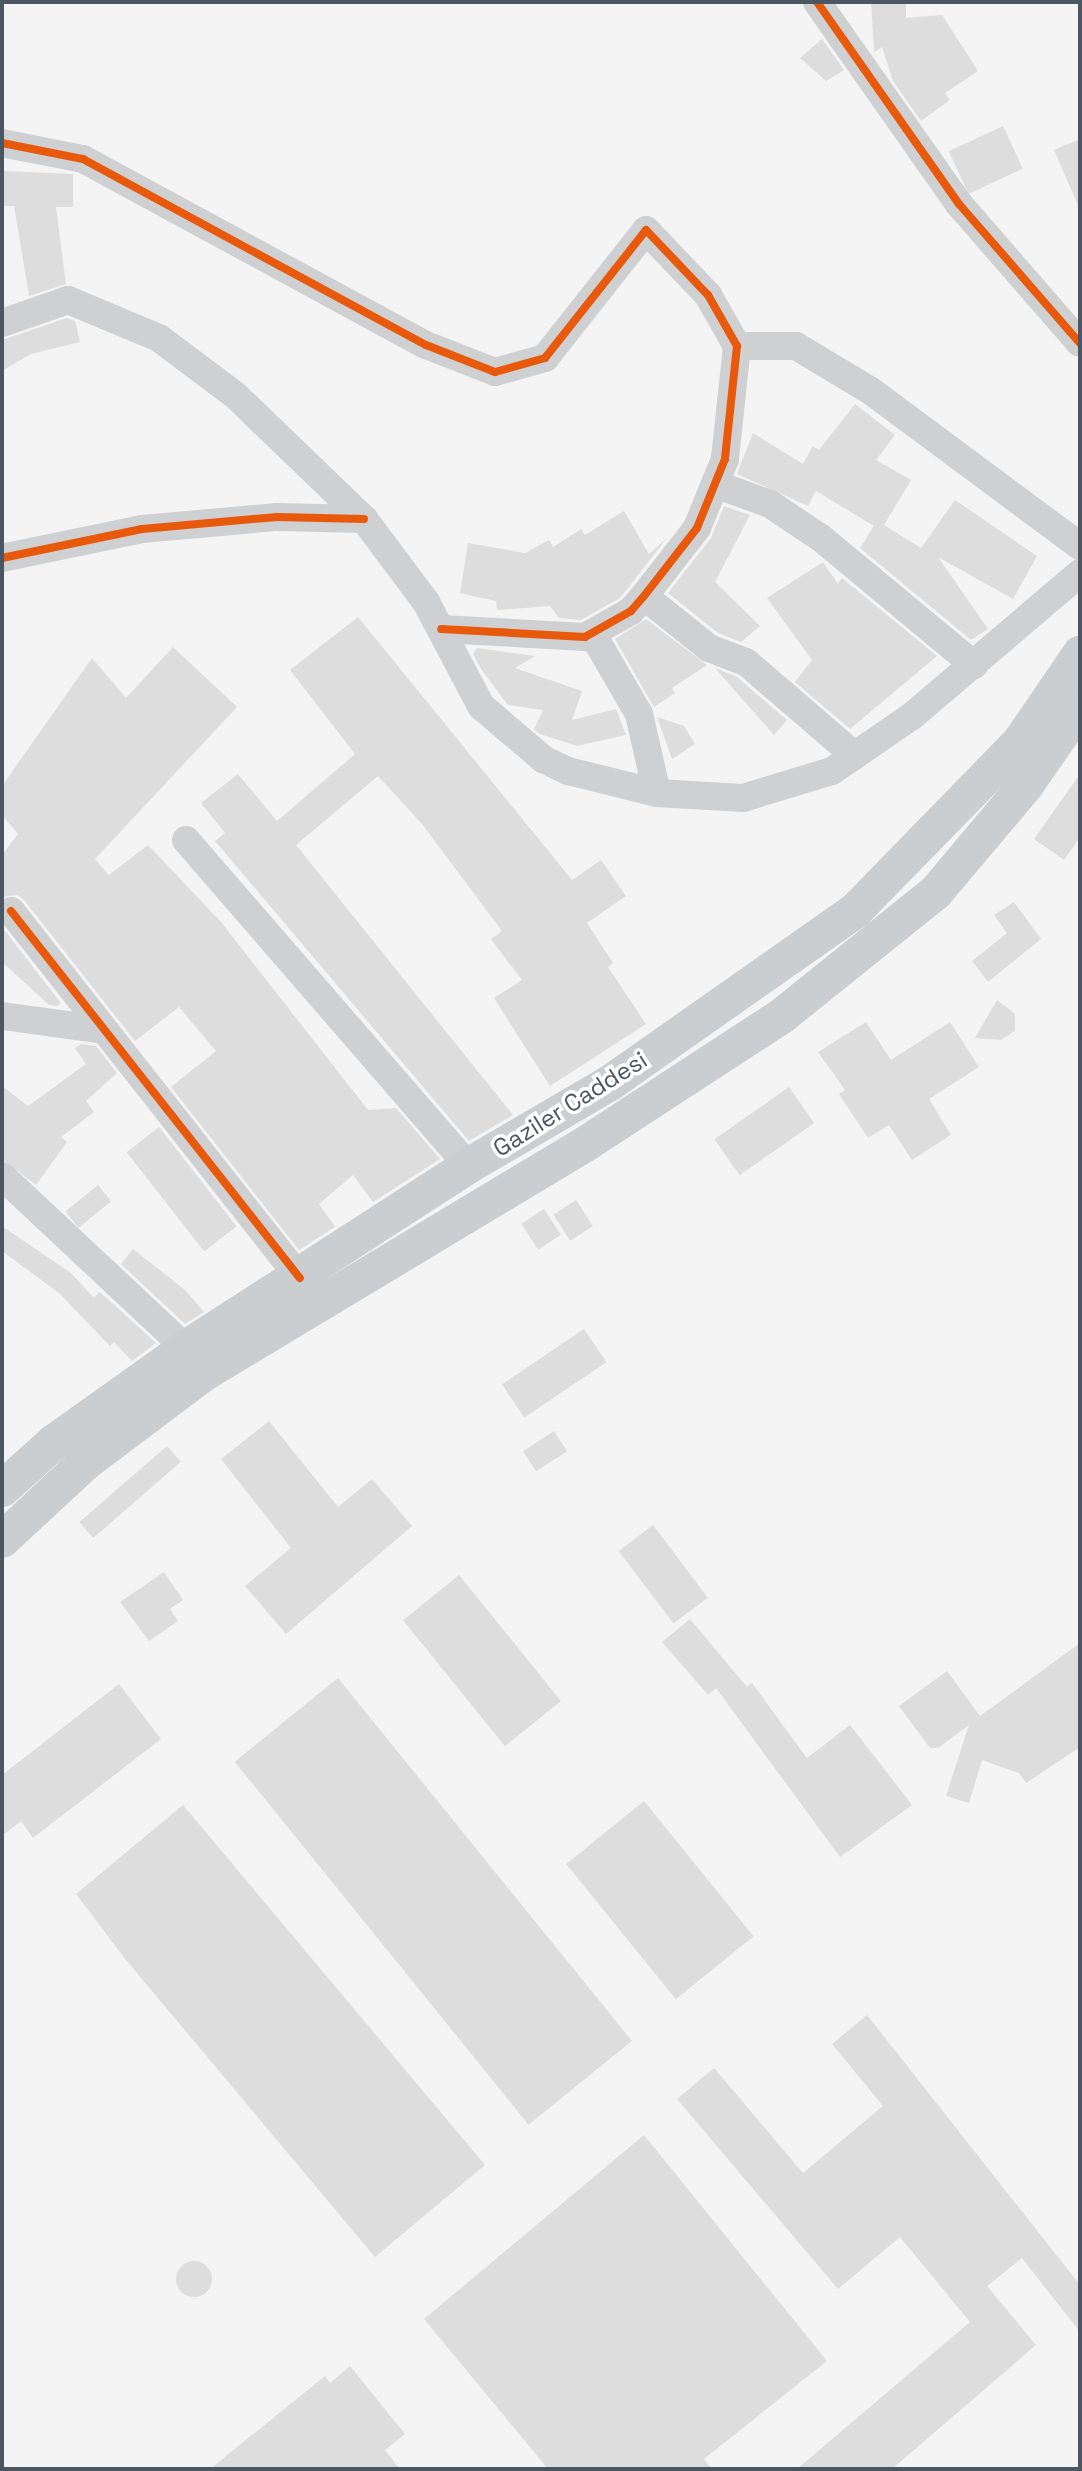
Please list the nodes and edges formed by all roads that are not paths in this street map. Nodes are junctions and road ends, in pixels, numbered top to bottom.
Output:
1 (817, 2) edge
2 (2, 143) edge
3 (2, 323) edge
4 (1080, 343) edge
5 (737, 346) junction
6 (715, 484) junction
7 (364, 519) junction
8 (1080, 546) edge
9 (2, 558) edge
10 (1080, 573) edge
11 (644, 596) junction
12 (441, 629) junction
13 (592, 633) junction
14 (1080, 654) edge
15 (974, 665) junction
16 (1080, 707) edge
17 (854, 755) junction
18 (657, 793) junction
19 (186, 840) dead end
20 (11, 911) dead end
21 (2, 1016) edge
22 (104, 1030) junction
23 (468, 1166) junction
24 (2, 1176) edge
25 (300, 1278) junction
26 (186, 1348) junction
27 (2, 1489) edge
28 (2, 1540) edge

1 - 4 street
2 - 5 street
3 - 7 street
5 - 6 street
5 - 8 street
6 - 11 street
6 - 15 street
7 - 9 street
7 - 12 street
10 - 15 street
11 - 13 street
11 - 17 street
12 - 13 street
12 - 18 street
13 - 18 street
14 - 23 main road, Gaziler Caddesi
15 - 17 street
16 - 28 main road, Gaziler Caddesi
17 - 18 street
19 - 23 street
20 - 22 street
21 - 22 street
22 - 25 street
23 - 25 main road, Gaziler Caddesi
24 - 26 street
25 - 26 main road, Gaziler Caddesi
26 - 27 main road, Gaziler Caddesi

